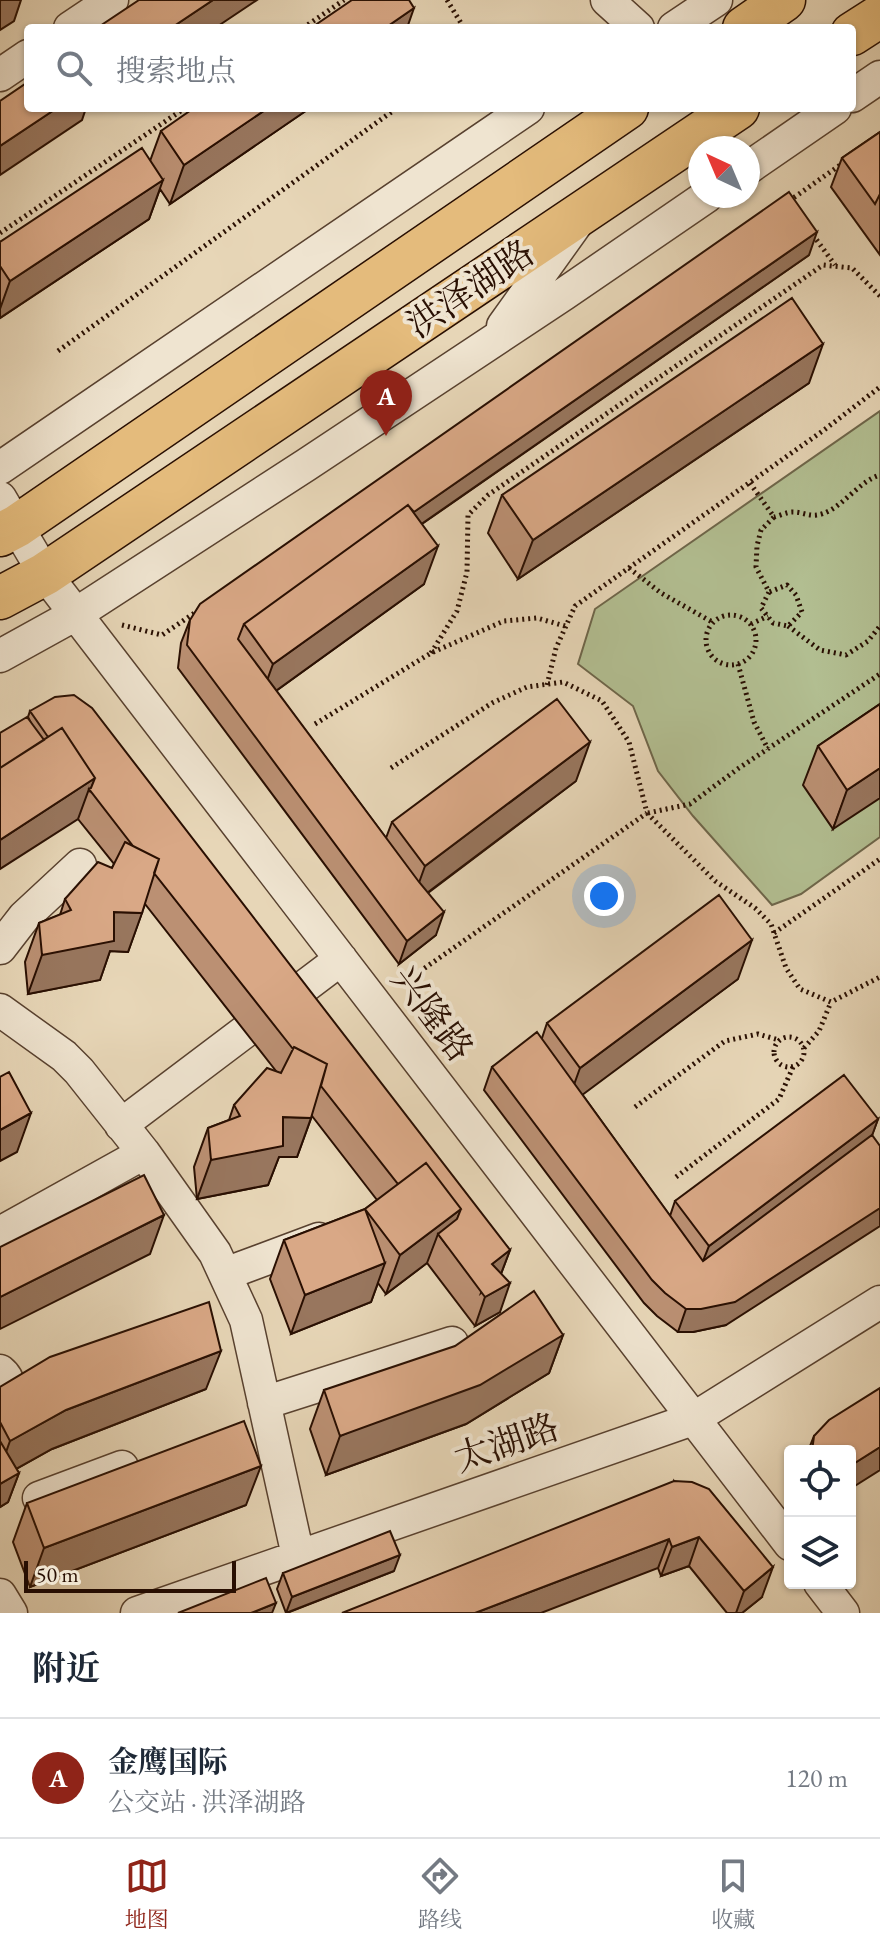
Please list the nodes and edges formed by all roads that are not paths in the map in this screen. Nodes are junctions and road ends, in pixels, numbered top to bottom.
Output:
1 (112, 0) edge
2 (607, 0) edge
3 (716, 0) edge
4 (784, 0) edge
5 (880, 16) edge
6 (76, 24) edge
7 (634, 24) edge
8 (680, 24) edge
9 (750, 24) edge
10 (856, 31) edge
11 (24, 59) edge
12 (0, 75) edge
13 (880, 77) edge
14 (856, 93) edge
15 (522, 112) edge
16 (618, 112) edge
17 (732, 112) edge
18 (829, 112) edge
19 (596, 122) edge
20 (760, 160) edge
21 (689, 208) edge
22 (585, 211) junction
23 (492, 342) junction
24 (0, 468) edge
25 (6, 520) edge
26 (45, 574) junction
27 (0, 598) edge
28 (76, 614) junction
29 (0, 656) edge
30 (80, 865) dead end
31 (0, 948) edge
32 (341, 959) junction
33 (0, 1010) edge
34 (121, 1125) junction
35 (144, 1153) junction
36 (342, 1228) edge
37 (0, 1233) edge
38 (223, 1295) junction
39 (880, 1302) edge
40 (452, 1343) edge
41 (256, 1413) junction
42 (693, 1419) junction
43 (153, 1456) edge
44 (39, 1498) edge
45 (784, 1536) edge
46 (298, 1556) junction
47 (825, 1589) edge
48 (0, 1595) edge
49 (11, 1613) edge
50 (137, 1613) edge
51 (843, 1613) edge

1 - 6 street
2 - 7 street
3 - 8 street
4 - 9 main road
5 - 10 main road
11 - 12 street
13 - 14 street
15 - 24 street
16 - 19 main road, 洪泽湖路
17 - 22 main road, 洪泽湖路
18 - 20 street
19 - 25 main road, 洪泽湖路
21 - 23 street
22 - 23 street
22 - 26 main road, 洪泽湖路
23 - 28 street
25 - 26 street, 兴隆路
26 - 27 main road, 洪泽湖路
26 - 28 street, 兴隆路
28 - 29 street
28 - 32 street, 兴隆路
30 - 31 street
32 - 34 street
32 - 42 street, 兴隆路
33 - 34 street
34 - 35 street
35 - 37 street
35 - 38 street
36 - 38 street
38 - 41 street
39 - 42 street, 太湖路
40 - 41 street
41 - 46 street
42 - 45 street, 兴隆路
42 - 46 street, 太湖路
43 - 44 street
46 - 50 street, 太湖路
47 - 51 street
48 - 49 street

